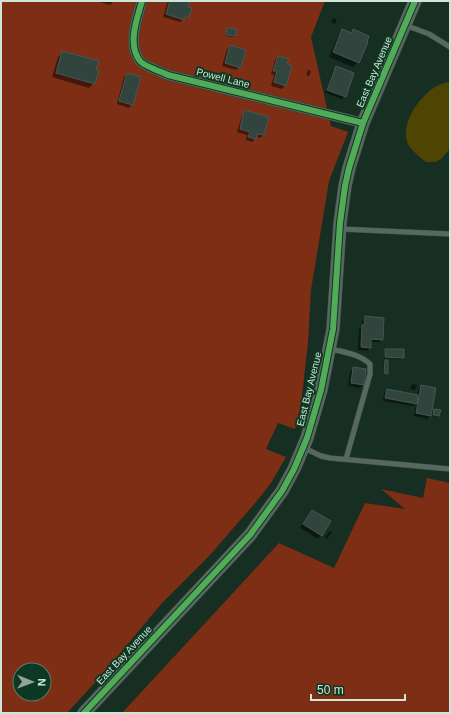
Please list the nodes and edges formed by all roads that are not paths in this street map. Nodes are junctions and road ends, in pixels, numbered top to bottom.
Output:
1 (142, 1) edge
2 (414, 1) edge
3 (405, 25) junction
4 (450, 47) edge
5 (364, 123) junction
6 (340, 229) junction
7 (450, 234) edge
8 (329, 349) junction
9 (303, 448) junction
10 (346, 459) junction
11 (450, 469) edge
12 (84, 713) edge

1 - 5 street, Powell Lane
2 - 3 street, East Bay Avenue
3 - 4 lane
3 - 5 street, East Bay Avenue
5 - 6 street, East Bay Avenue
6 - 7 lane
6 - 8 street, East Bay Avenue
8 - 9 street, East Bay Avenue
8 - 10 lane
9 - 10 lane
9 - 12 street, East Bay Avenue
10 - 11 lane

